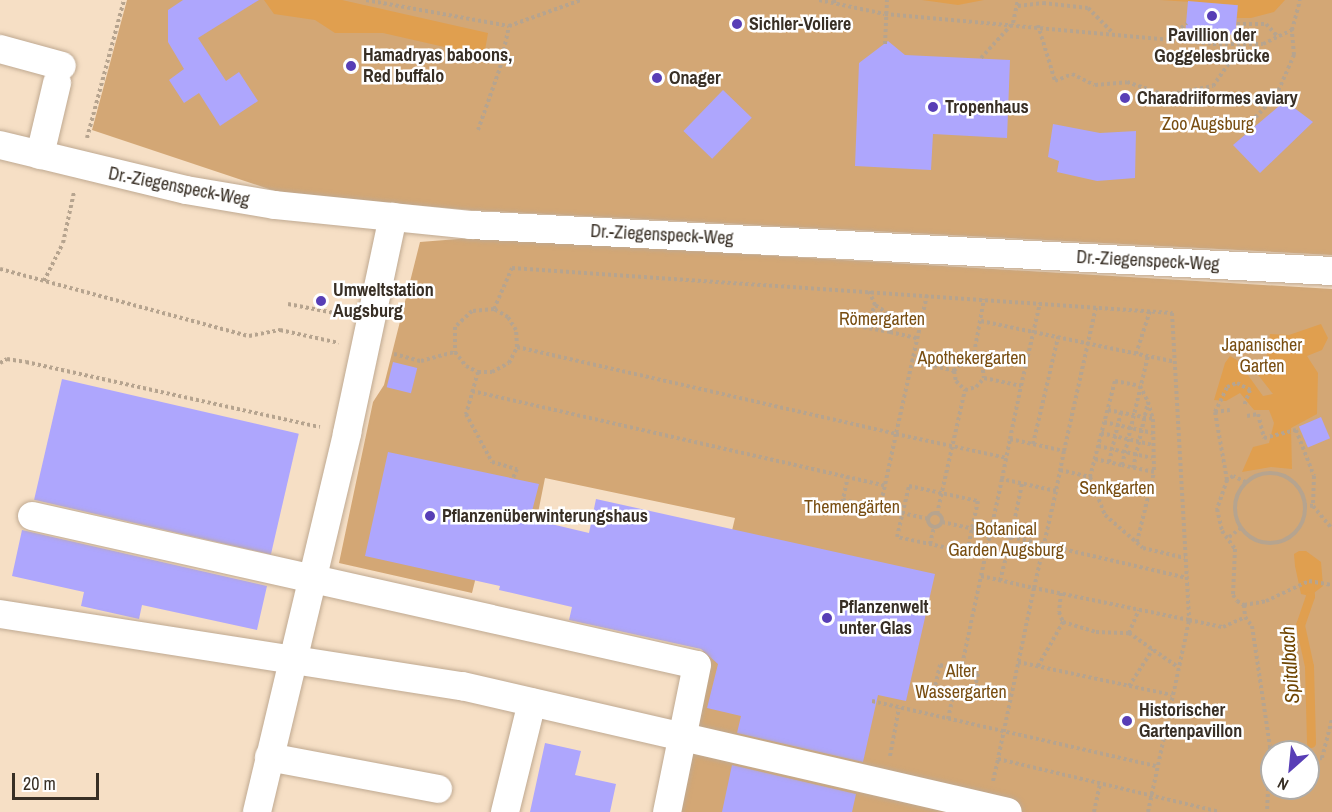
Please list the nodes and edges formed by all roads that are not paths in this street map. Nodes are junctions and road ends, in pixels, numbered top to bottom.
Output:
1 (0, 49) edge
2 (0, 145) edge
3 (40, 155) junction
4 (393, 218) junction
5 (1332, 271) edge
6 (32, 516) dead end
7 (310, 579) junction
8 (0, 615) edge
9 (291, 658) junction
10 (532, 702) junction
11 (682, 737) junction
12 (269, 757) junction
13 (438, 789) dead end
14 (257, 812) edge
15 (505, 812) edge
16 (667, 812) edge
17 (1008, 812) edge

1 - 3 lane
2 - 3 lane, Dr.-Ziegenspeck-Weg
3 - 4 lane, Dr.-Ziegenspeck-Weg
4 - 5 lane, Dr.-Ziegenspeck-Weg
4 - 7 lane
6 - 7 lane
7 - 9 lane
7 - 11 lane
8 - 9 lane
9 - 10 lane
9 - 12 lane
10 - 11 lane
10 - 15 lane
11 - 16 lane
11 - 17 lane
12 - 13 lane
12 - 14 lane

